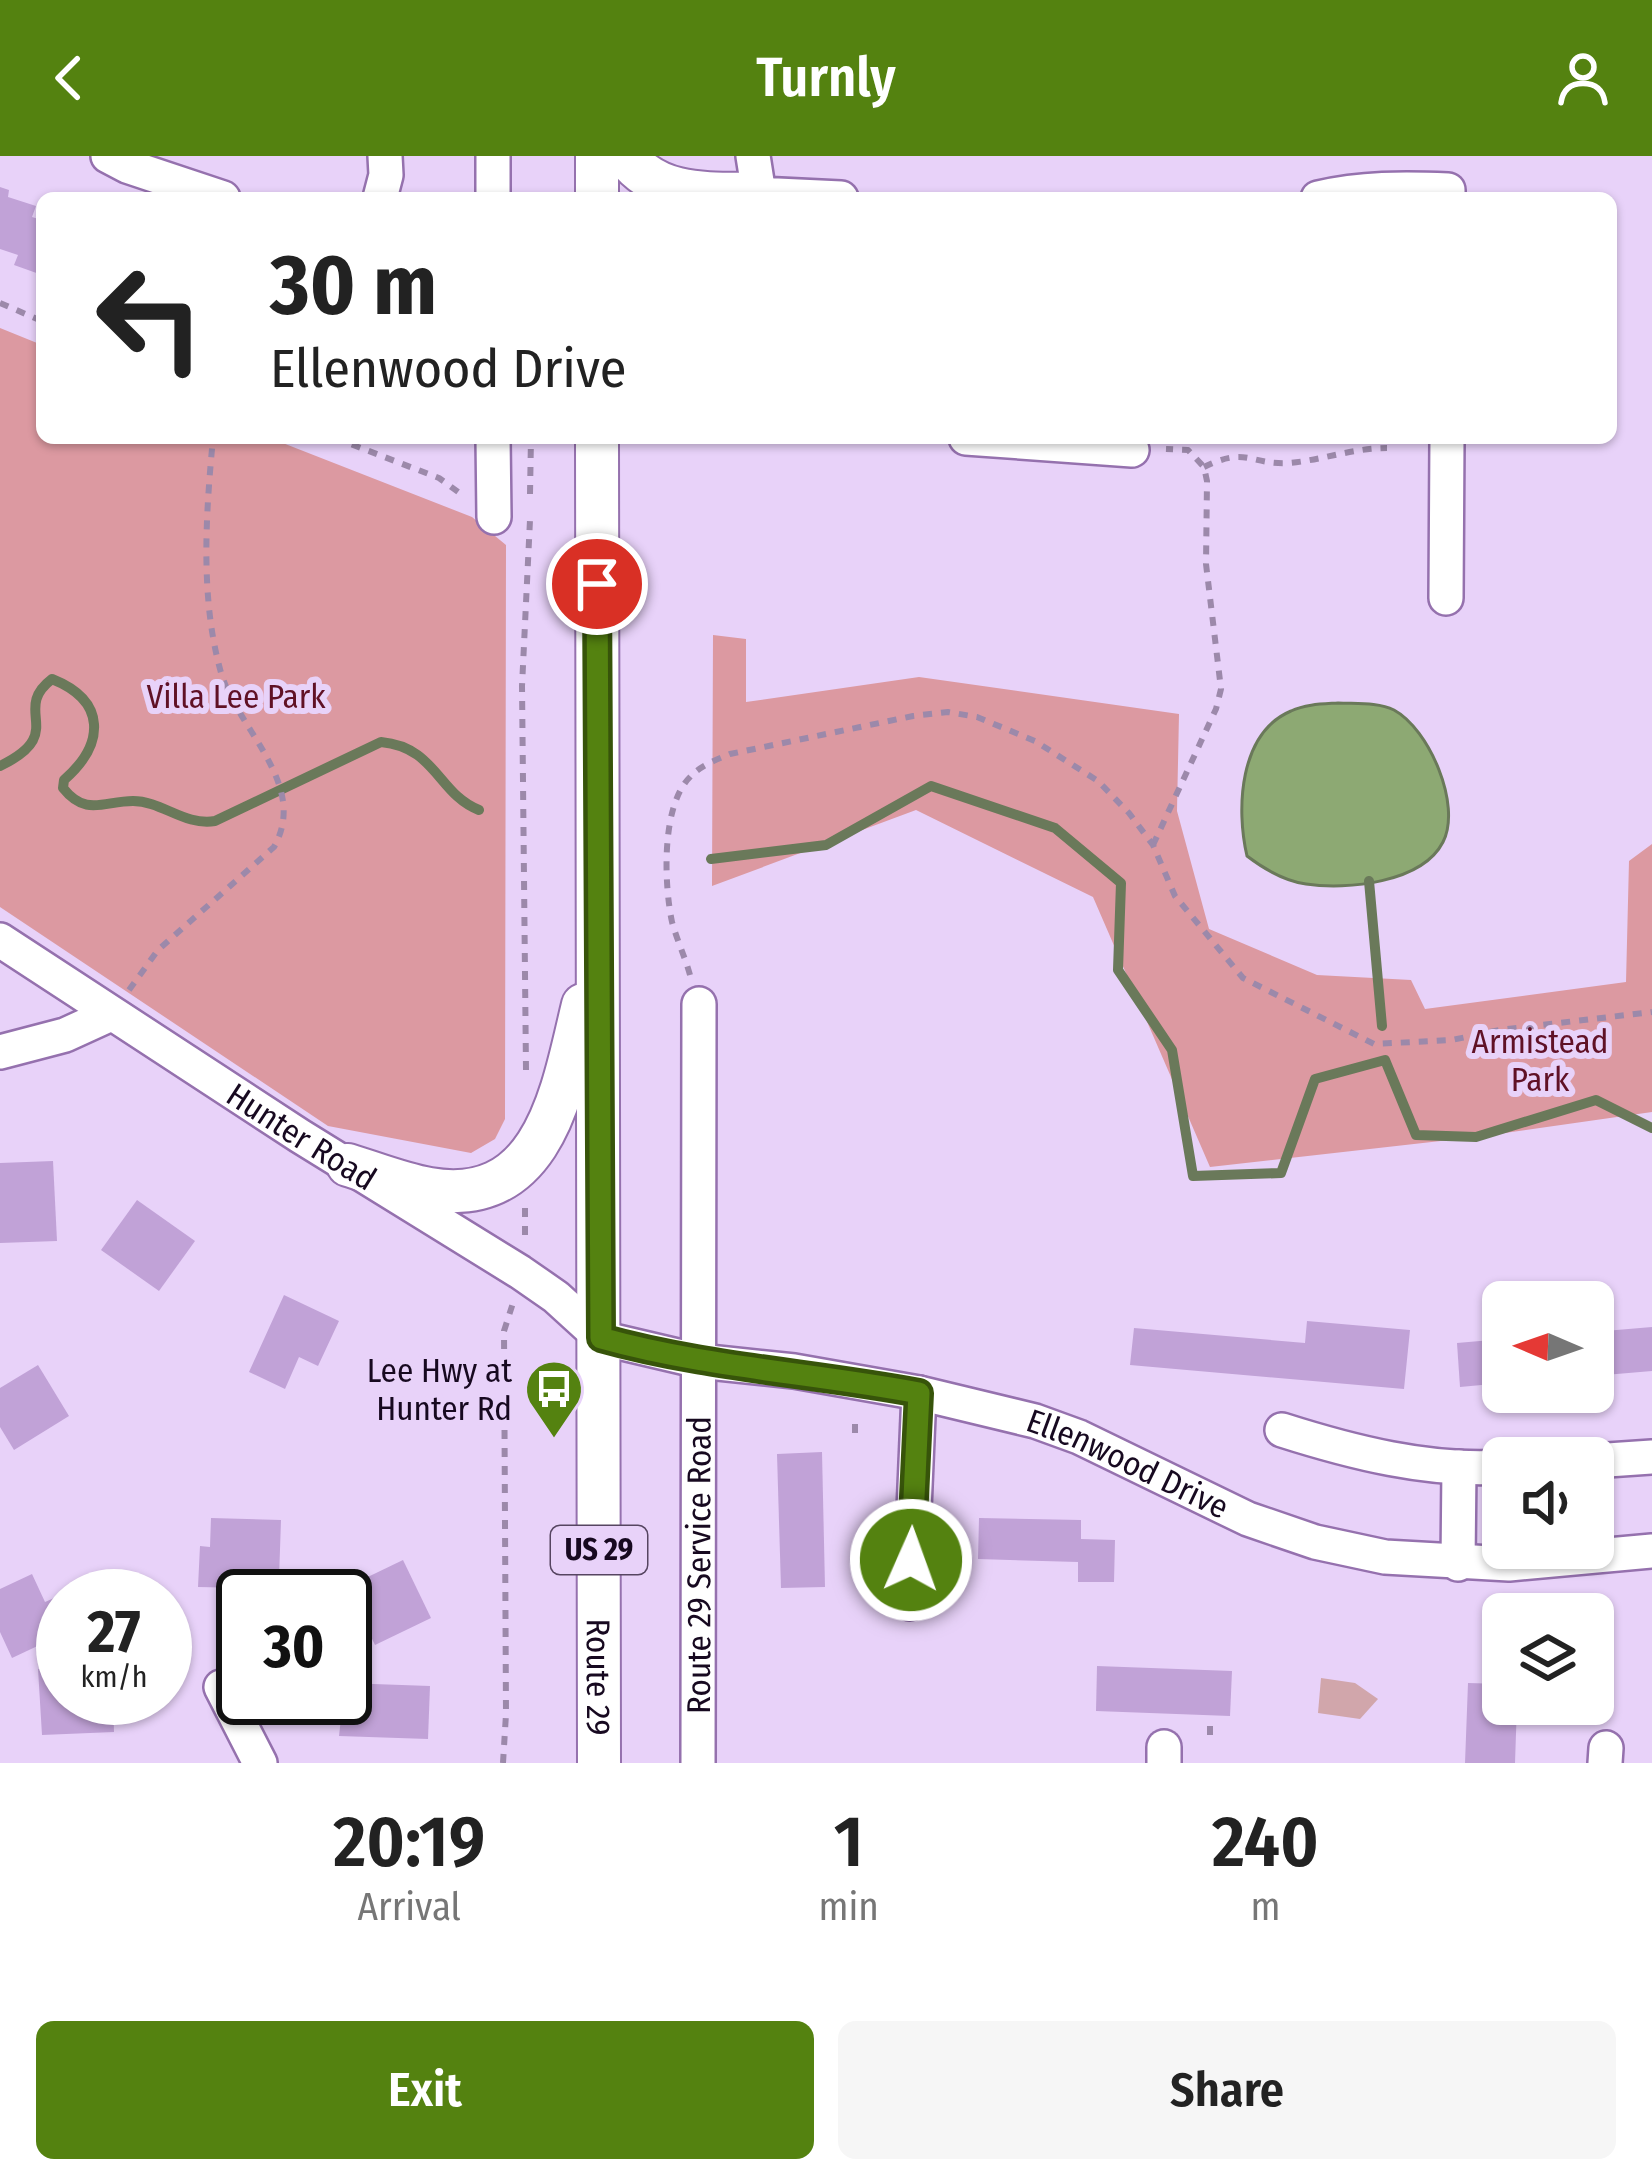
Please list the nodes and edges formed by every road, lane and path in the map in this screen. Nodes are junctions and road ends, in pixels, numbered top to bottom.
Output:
1 (108, 156) edge
2 (385, 156) edge
3 (493, 156) edge
4 (597, 156) edge
5 (626, 156) edge
6 (753, 183) edge
7 (206, 192) edge
8 (382, 192) edge
9 (493, 192) edge
10 (597, 192) edge
11 (806, 192) edge
12 (1346, 192) edge
13 (1448, 192) edge
14 (0, 303) edge
15 (36, 319) edge
16 (212, 444) edge
17 (351, 444) edge
18 (493, 444) edge
19 (597, 444) edge
20 (1048, 444) edge
21 (1447, 444) edge
22 (1387, 448) dead end
23 (1132, 450) joint
24 (1204, 467) junction
25 (494, 517) joint
26 (1447, 598) dead end
27 (1153, 845) junction
28 (598, 939) junction
29 (0, 940) edge
30 (699, 1004) joint
31 (1652, 1012) edge
32 (111, 1014) junction
33 (0, 1052) edge
34 (347, 1165) junction
35 (601, 1338) junction
36 (698, 1361) junction
37 (919, 1393) junction
38 (855, 1418) dead end
39 (1282, 1430) dead end
40 (855, 1432) dead end
41 (1652, 1457) edge
42 (1614, 1460) edge
43 (1459, 1467) junction
44 (1482, 1467) edge
45 (1652, 1551) edge
46 (1458, 1564) junction
47 (910, 1603) dead end
48 (240, 1725) edge
49 (1210, 1726) dead end
50 (1210, 1740) dead end
51 (260, 1763) edge
52 (599, 1763) edge
53 (698, 1763) edge

1 - 7 street
2 - 8 street
3 - 9 street
4 - 10 main road
5 - 6 main road
6 - 11 street
12 - 13 street
14 - 15 path
16 - 32 path
17 - 25 path
18 - 25 street
19 - 28 main road, Route 29 / US 29
20 - 23 street
21 - 26 street
22 - 24 path
23 - 24 path
24 - 27 path
27 - 30 path
27 - 31 path
28 - 34 main road
28 - 35 main road, Route 29 / US 29
29 - 32 street, Hunter Road
30 - 36 street, Route 29 Service Road
32 - 33 street
32 - 34 street, Hunter Road
34 - 35 street, Hunter Road
35 - 36 street, Ellenwood Drive
35 - 52 main road, Route 29 / US 29
36 - 37 street, Ellenwood Drive
36 - 53 street, Route 29 Service Road
37 - 46 street, Ellenwood Drive
37 - 47 street
38 - 40 path
39 - 43 street
41 - 42 street
43 - 44 street
43 - 46 street
45 - 46 street, Ellenwood Drive
48 - 51 street
49 - 50 path

